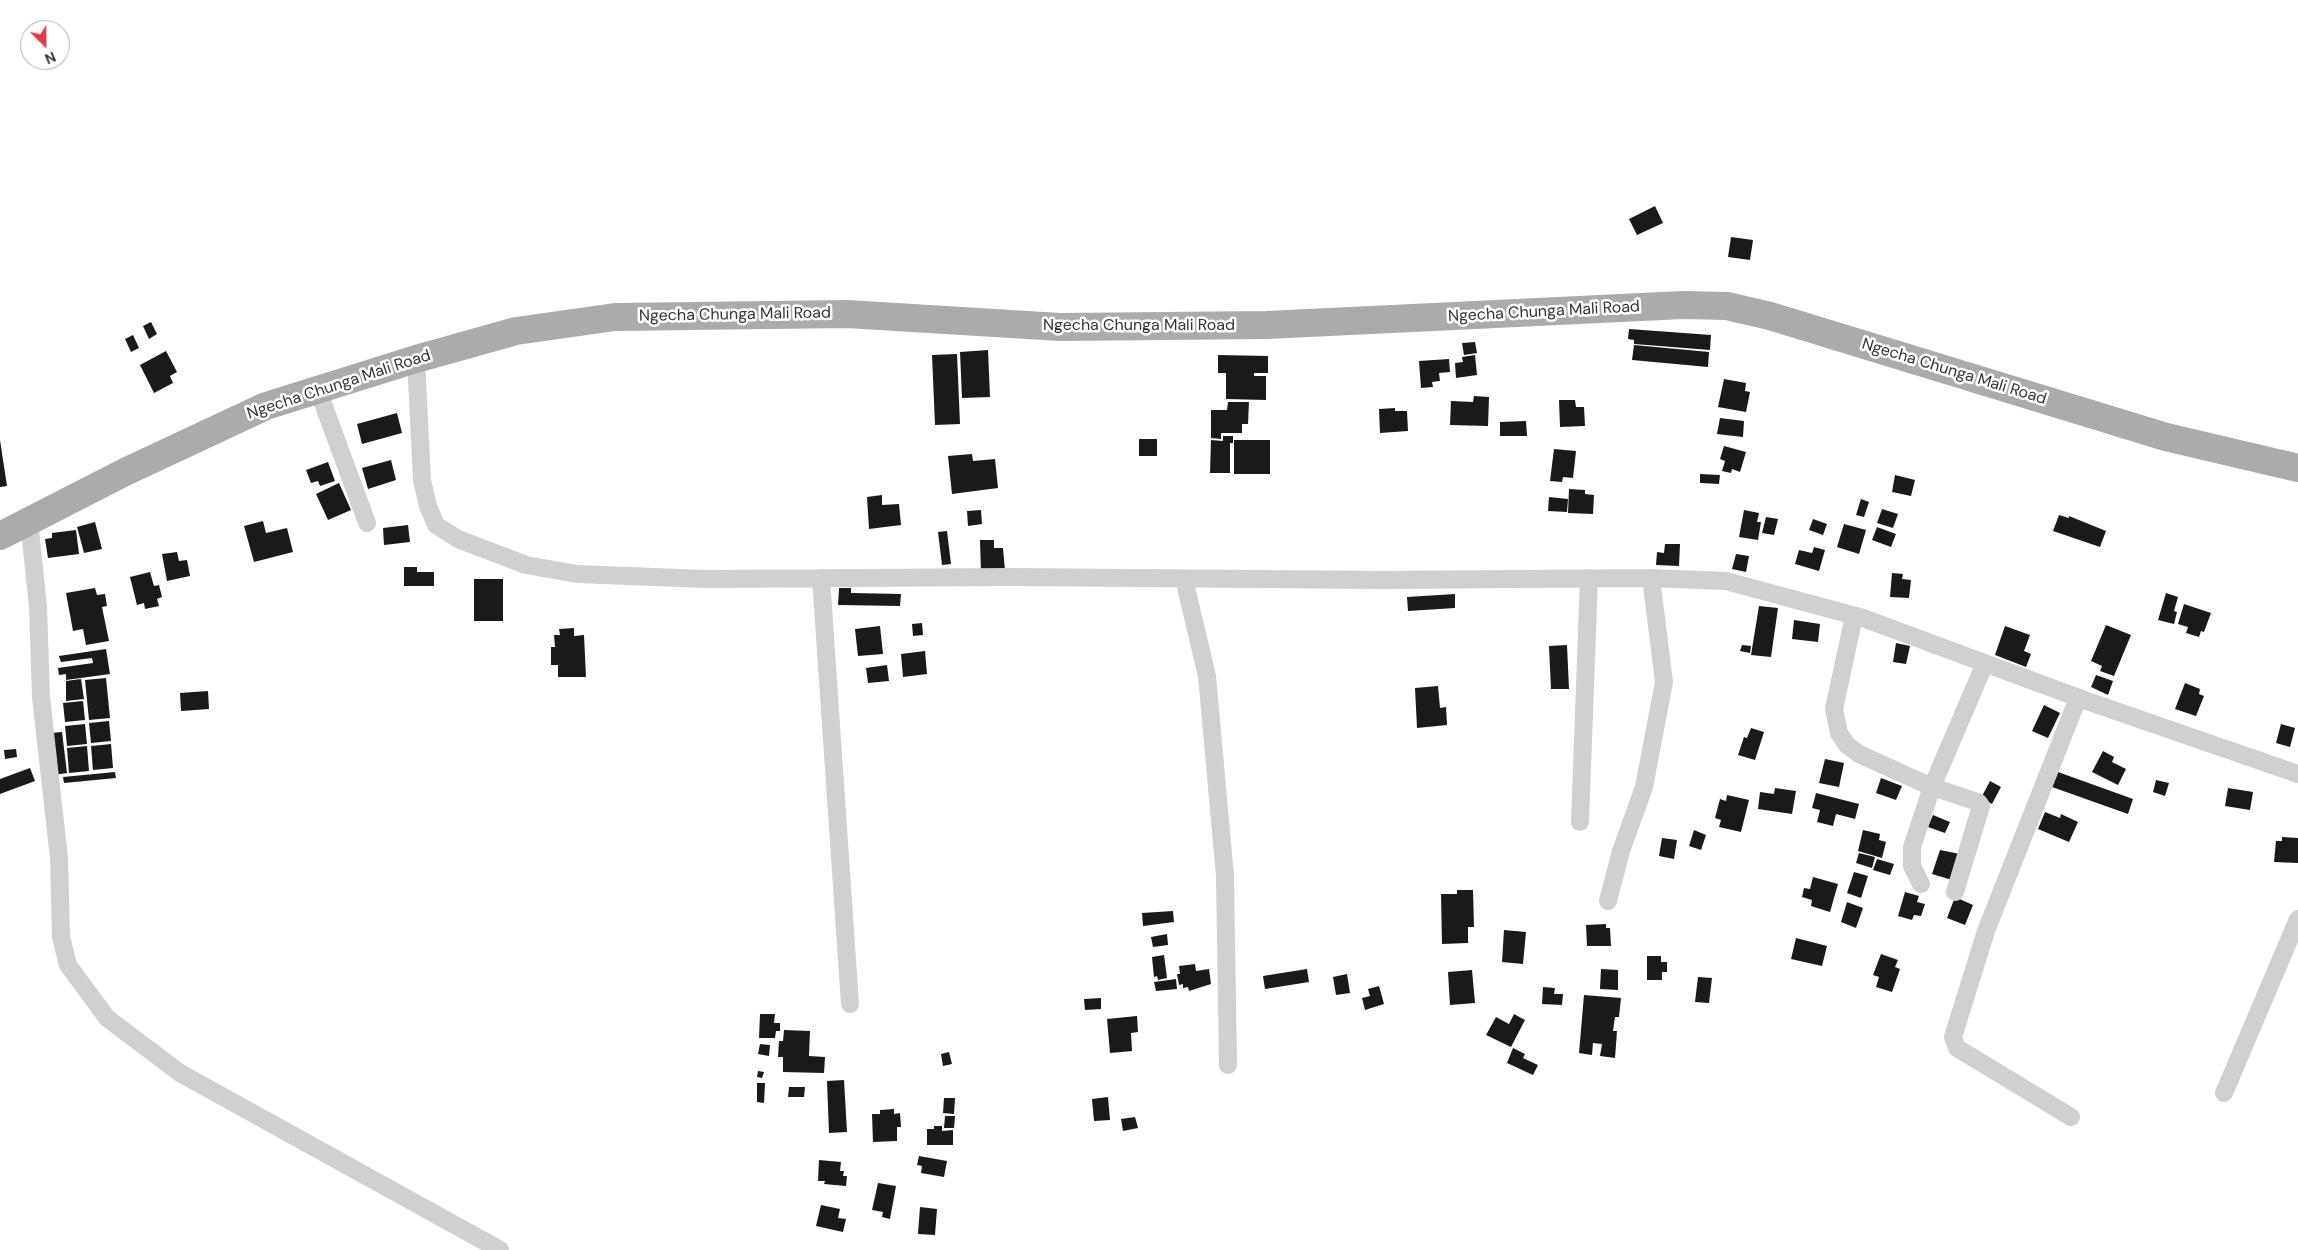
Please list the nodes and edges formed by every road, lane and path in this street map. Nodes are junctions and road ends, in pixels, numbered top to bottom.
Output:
1 (416, 359) junction
2 (318, 390) junction
3 (2298, 468) edge
4 (29, 521) junction
5 (367, 523) dead end
6 (0, 536) edge
7 (821, 578) junction
8 (1589, 578) junction
9 (1651, 578) junction
10 (1184, 579) junction
11 (1854, 616) junction
12 (1985, 663) junction
13 (2078, 698) junction
14 (2298, 774) edge
15 (1932, 787) junction
16 (1580, 822) dead end
17 (1922, 884) dead end
18 (1955, 892) dead end
19 (1608, 901) dead end
20 (2298, 919) edge
21 (850, 1004) dead end
22 (1228, 1065) dead end
23 (2224, 1093) dead end
24 (2071, 1117) dead end
25 (500, 1250) edge

1 - 2 main road, Ngecha Chunga Mali Road
1 - 3 main road, Ngecha Chunga Mali Road
1 - 7 street
2 - 4 main road, Ngecha Chunga Mali Road
2 - 5 street
4 - 6 main road, Ngecha Chunga Mali Road
4 - 25 street
7 - 10 street
7 - 21 street
8 - 9 street
8 - 10 street
8 - 16 street
9 - 11 street
9 - 19 street
10 - 22 street
11 - 12 street
11 - 15 street
12 - 13 street
12 - 15 street
13 - 14 street
13 - 24 street
15 - 17 street
15 - 18 street
20 - 23 street

